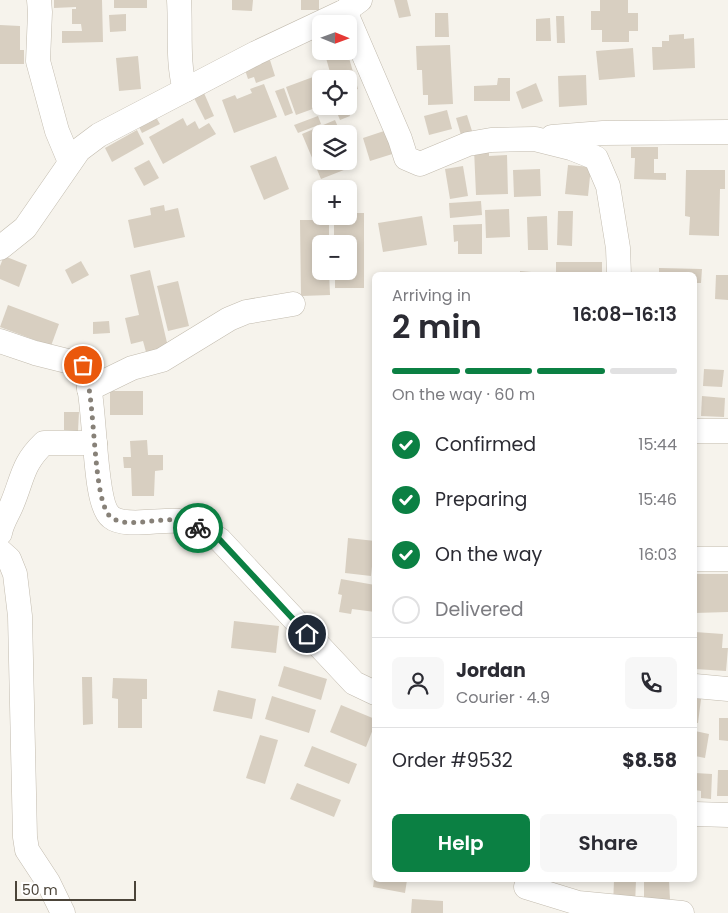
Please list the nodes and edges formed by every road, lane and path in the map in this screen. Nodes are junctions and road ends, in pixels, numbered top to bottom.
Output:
1 (39, 0) edge
2 (179, 0) edge
3 (353, 5) edge
4 (185, 90) junction
5 (728, 132) edge
6 (535, 139) junction
7 (70, 162) junction
8 (0, 248) edge
9 (619, 272) edge
10 (293, 304) dead end
11 (0, 341) edge
12 (89, 388) junction
13 (697, 431) edge
14 (728, 431) edge
15 (95, 443) junction
16 (0, 533) edge
17 (0, 551) edge
18 (697, 559) edge
19 (728, 560) edge
20 (697, 686) edge
21 (728, 689) edge
22 (372, 692) edge
23 (697, 814) edge
24 (728, 816) edge
25 (526, 887) dead end
26 (63, 913) edge
27 (682, 913) edge

1 - 7 street
2 - 4 street
3 - 4 street
3 - 6 street
4 - 7 street
5 - 6 street
6 - 9 street
7 - 8 street
10 - 12 street
11 - 12 street
12 - 15 street
13 - 14 street
15 - 16 street
15 - 22 street
17 - 26 street
18 - 19 street
20 - 21 street
23 - 24 street
25 - 27 street

